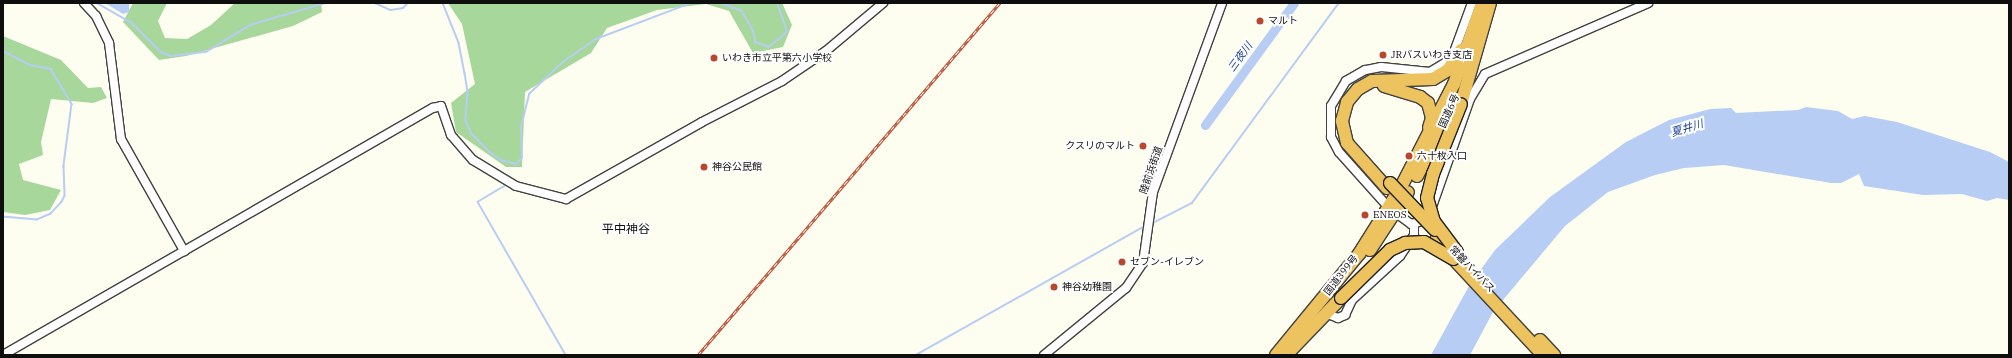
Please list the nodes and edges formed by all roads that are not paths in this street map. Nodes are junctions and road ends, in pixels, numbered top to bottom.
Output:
1 (84, 3) edge
2 (883, 3) edge
3 (1222, 3) edge
4 (1472, 3) edge
5 (1478, 3) edge
6 (1482, 3) edge
7 (1490, 3) edge
8 (1648, 3) edge
9 (1393, 186) junction
10 (1392, 211) junction
11 (1414, 225) junction
12 (184, 251) junction
13 (1455, 256) junction
14 (1332, 309) junction
15 (3, 355) edge
16 (1044, 355) edge
17 (1276, 355) edge
18 (1286, 355) edge
19 (1543, 355) edge
20 (1554, 355) edge

1 - 12 street
2 - 12 street
3 - 16 street, 陸前浜街道
4 - 10 street
5 - 9 highway
6 - 9 highway, 国道6号
7 - 10 highway, 国道6号
7 - 13 highway, bridge
8 - 11 street
9 - 9 highway
9 - 10 highway, 国道6号
9 - 13 highway, 常磐バイパス, bridge
10 - 11 street
10 - 17 highway, 国道399号
11 - 14 street
12 - 15 street
13 - 14 highway, bridge
13 - 19 highway, 常磐バイパス
13 - 20 highway, 常磐バイパス
14 - 18 highway

